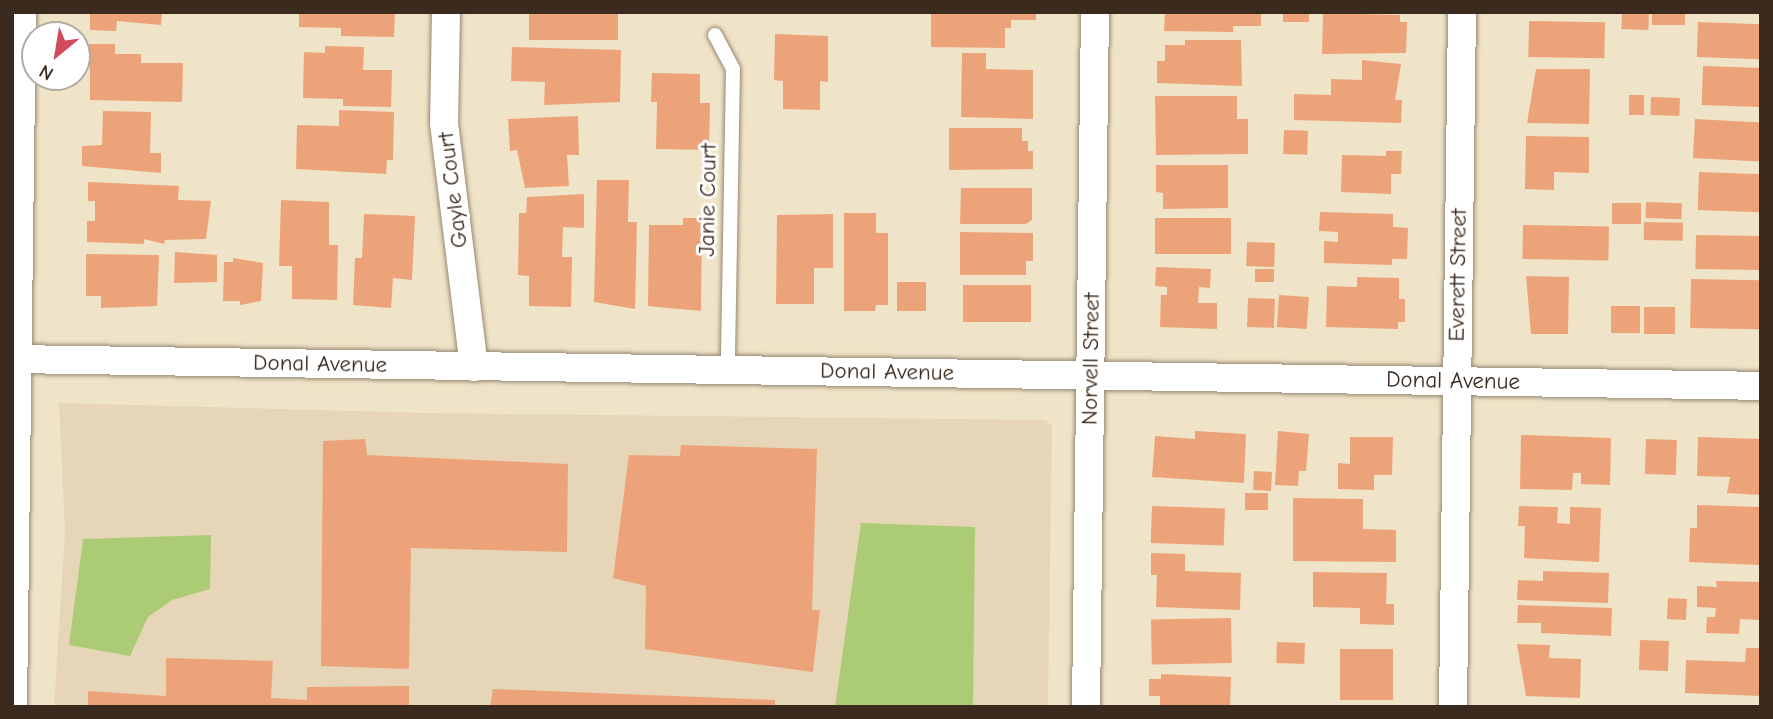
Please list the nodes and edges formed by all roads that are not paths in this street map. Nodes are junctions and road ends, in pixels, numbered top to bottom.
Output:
1 (22, 12) edge
2 (446, 12) edge
3 (1096, 12) edge
4 (1462, 12) edge
5 (715, 35) dead end
6 (14, 359) edge
7 (474, 367) junction
8 (728, 369) junction
9 (1090, 376) junction
10 (1456, 381) junction
11 (1761, 386) edge
12 (13, 707) edge
13 (1086, 707) edge
14 (1453, 707) edge

1 - 6 street
2 - 7 street, Gayle Court
3 - 9 street, Norvell Street
4 - 10 street, Everett Street
5 - 8 lane, Janie Court
6 - 7 street, Donal Avenue
6 - 12 street
7 - 8 street, Donal Avenue
8 - 9 street, Donal Avenue
9 - 10 street, Donal Avenue
9 - 13 street, Norvell Street
10 - 11 street, Donal Avenue
10 - 14 street, Everett Street

